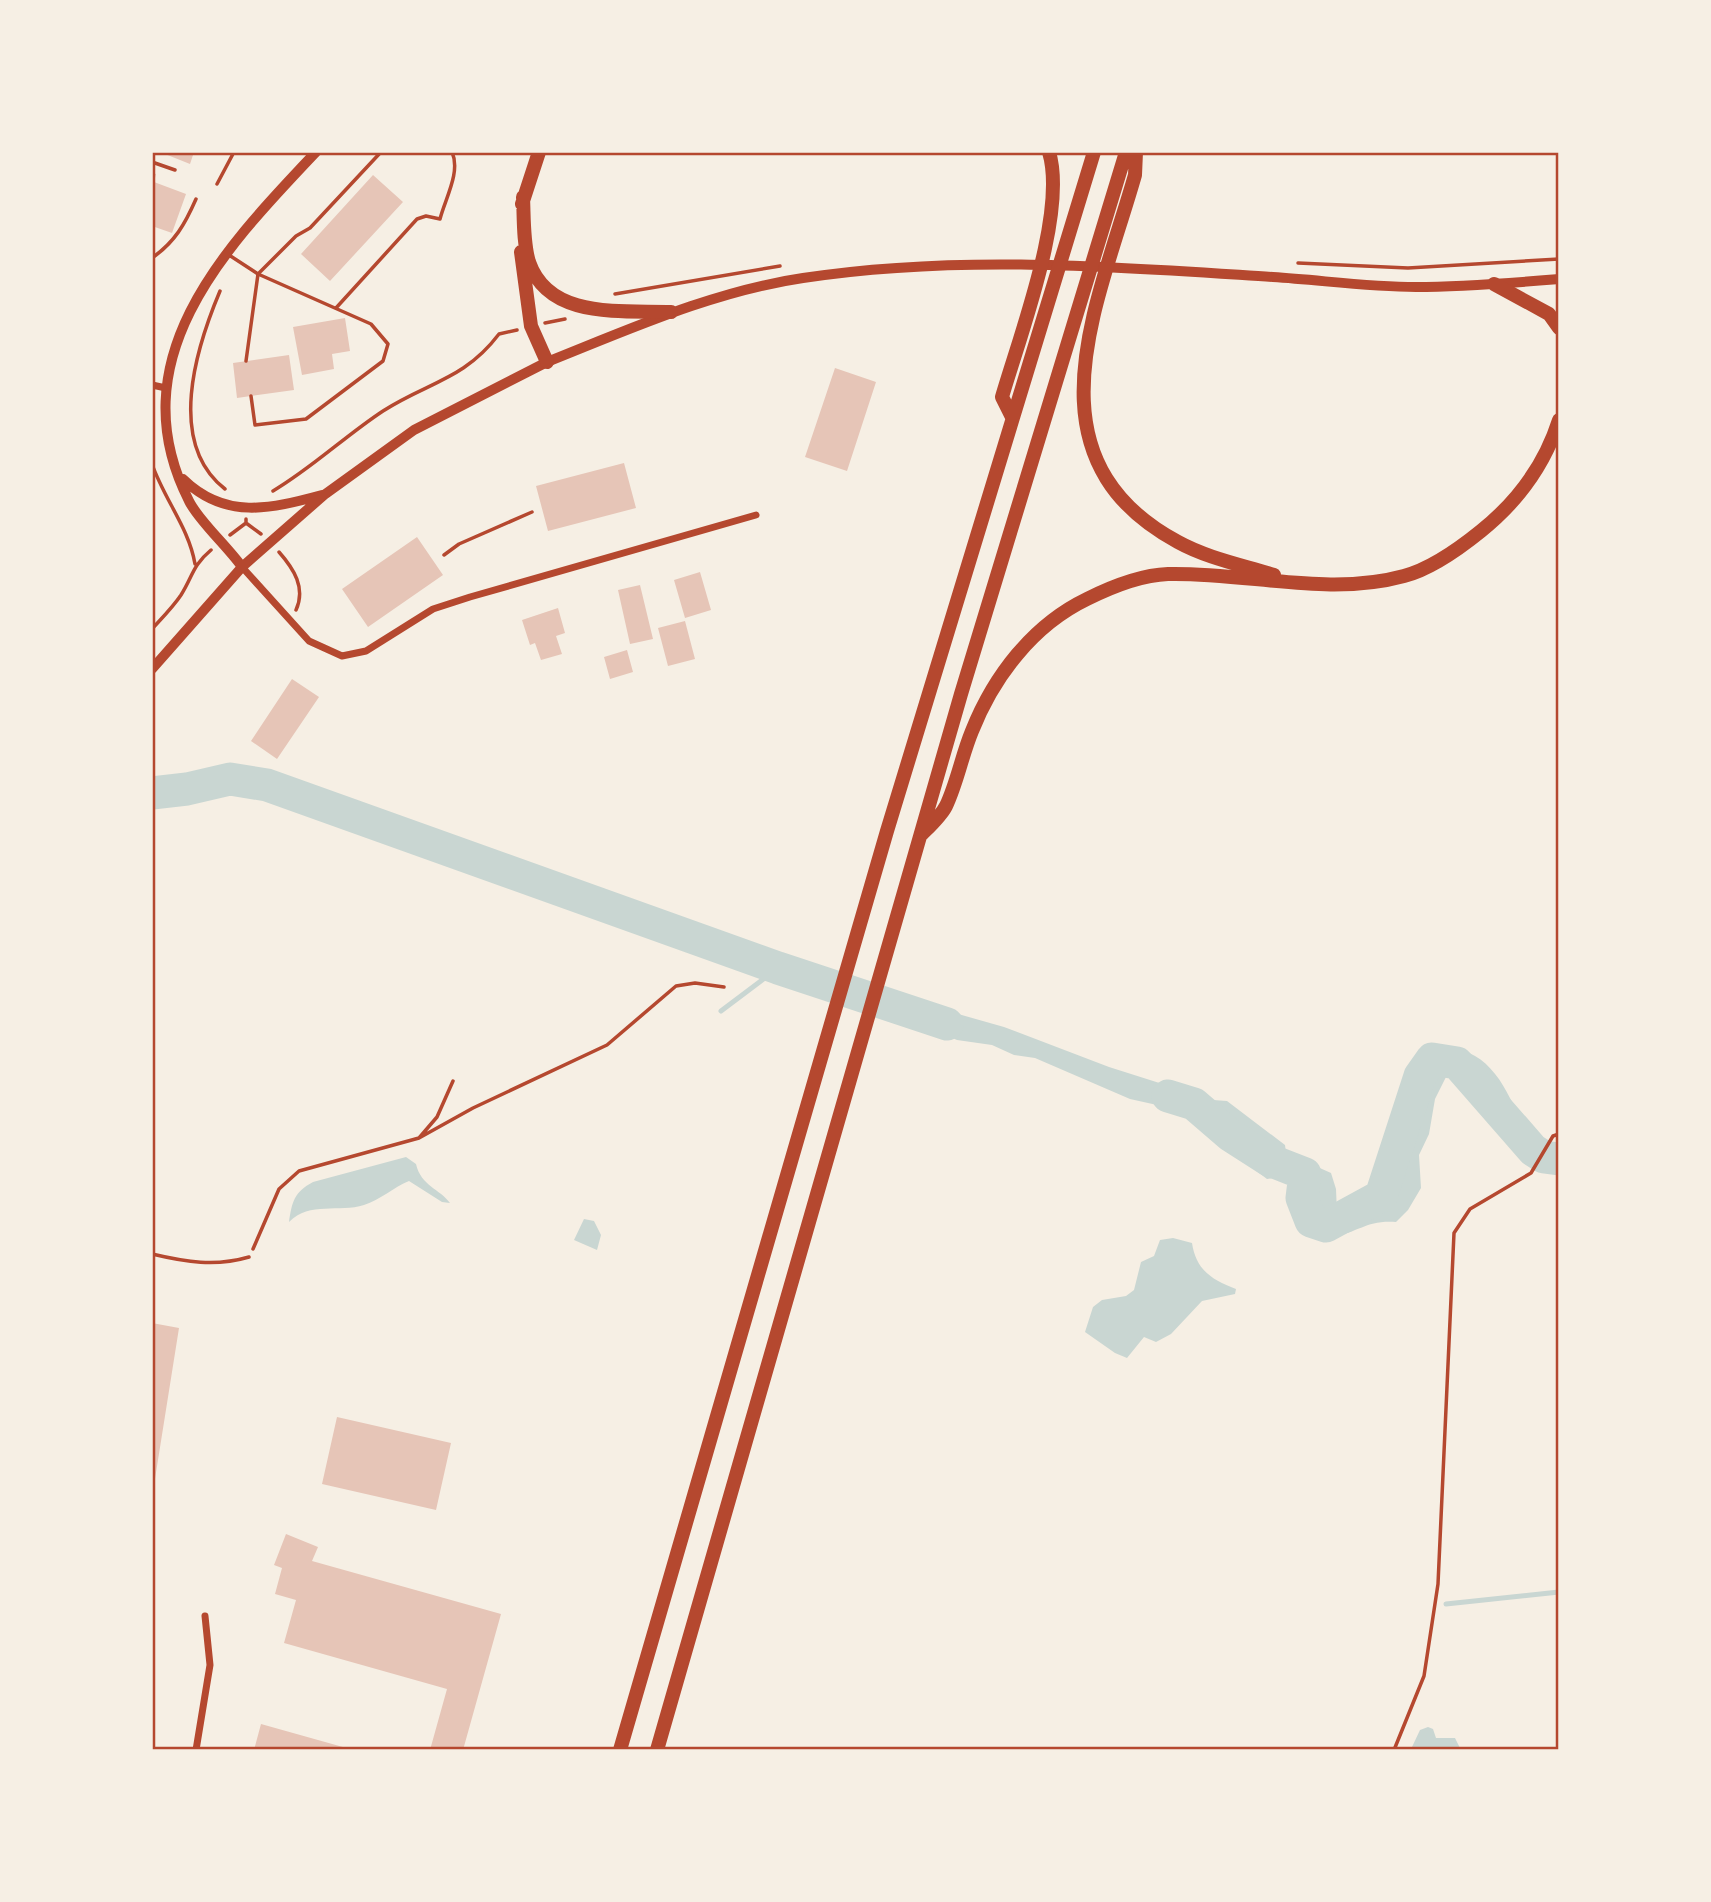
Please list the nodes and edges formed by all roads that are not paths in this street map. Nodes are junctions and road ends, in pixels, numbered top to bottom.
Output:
1 (234, 152) edge
2 (316, 152) edge
3 (381, 152) edge
4 (452, 152) edge
5 (539, 152) edge
6 (1049, 152) edge
7 (1094, 152) edge
8 (1126, 152) edge
9 (1136, 152) edge
10 (152, 162) edge
11 (175, 170) dead end
12 (217, 184) dead end
13 (523, 197) junction
14 (196, 199) dead end
15 (225, 253) junction
16 (152, 257) edge
17 (258, 274) junction
18 (1559, 279) edge
19 (1494, 284) junction
20 (336, 308) junction
21 (671, 313) junction
22 (1559, 328) edge
23 (246, 361) dead end
24 (547, 362) junction
25 (152, 384) edge
26 (166, 388) junction
27 (251, 396) dead end
28 (1012, 417) junction
29 (1559, 420) edge
30 (170, 454) junction
31 (324, 495) junction
32 (756, 515) dead end
33 (242, 567) junction
34 (1292, 581) junction
35 (152, 669) edge
36 (919, 838) junction
37 (152, 1254) edge
38 (249, 1257) road end
39 (205, 1616) dead end
40 (196, 1750) edge
41 (620, 1750) edge
42 (657, 1750) edge

1 - 12 lane
2 - 15 street
3 - 17 lane
4 - 20 lane
5 - 13 highway
6 - 28 highway
7 - 28 highway
8 - 36 highway
9 - 34 highway
10 - 11 lane
13 - 21 highway
13 - 24 highway
14 - 16 lane
15 - 17 lane
15 - 26 street
17 - 20 lane
17 - 23 lane
18 - 19 main road
19 - 21 main road
19 - 22 highway
20 - 27 lane
21 - 24 main road
24 - 31 street
25 - 26 street
26 - 30 street
28 - 41 highway
29 - 34 highway
30 - 31 street
30 - 33 street
31 - 33 street
32 - 33 street
33 - 35 street
34 - 36 highway
36 - 42 highway
37 - 38 lane
39 - 40 street

